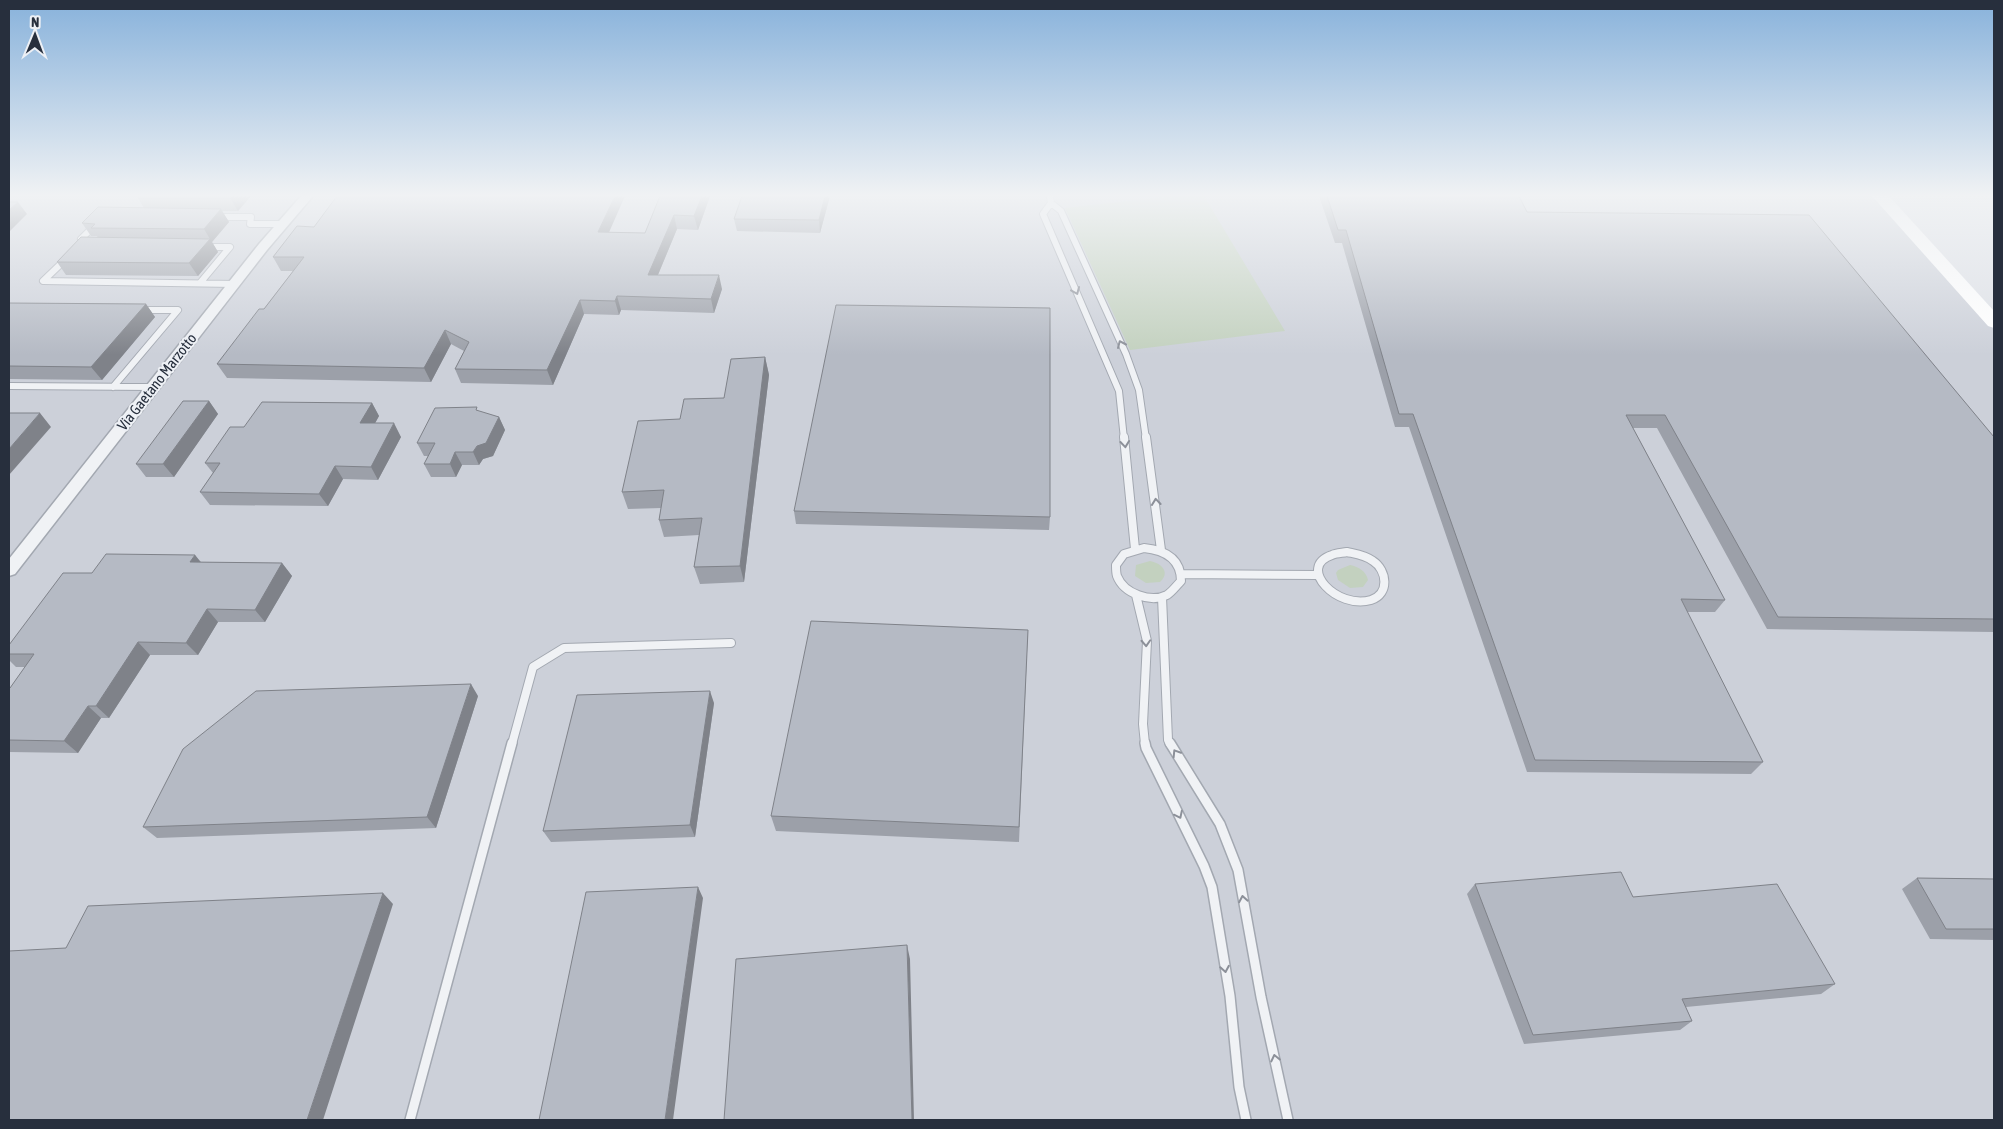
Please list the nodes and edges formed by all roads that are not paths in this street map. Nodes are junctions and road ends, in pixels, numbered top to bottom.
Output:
1 (229, 249) edge
2 (264, 249) edge
3 (1058, 249) edge
4 (1078, 249) edge
5 (1928, 249) edge
6 (74, 251) edge
7 (200, 283) junction
8 (235, 284) junction
9 (130, 310) edge
10 (1994, 322) edge
11 (9, 386) edge
12 (113, 387) junction
13 (153, 387) junction
14 (1135, 549) junction
15 (1161, 550) junction
16 (9, 570) edge
17 (1182, 574) junction
18 (1318, 575) junction
19 (1136, 595) junction
20 (1162, 597) junction
21 (731, 642) dead end
22 (410, 1120) edge
23 (1246, 1120) edge
24 (1288, 1120) edge

1 - 7 lane
2 - 8 street, Via Gaetano Marzotto
3 -> 14 lane
15 -> 4 lane
5 - 10 street
6 - 7 lane
7 - 8 lane
8 - 13 street, Via Gaetano Marzotto
9 - 12 lane
11 - 12 lane
12 - 13 lane
13 - 16 street, Via Gaetano Marzotto
14 - 15 lane
14 - 19 lane
15 - 17 lane
17 - 18 lane
17 - 20 lane
18 - 18 lane
19 - 20 lane
19 -> 23 lane
24 -> 20 lane
21 - 22 lane

